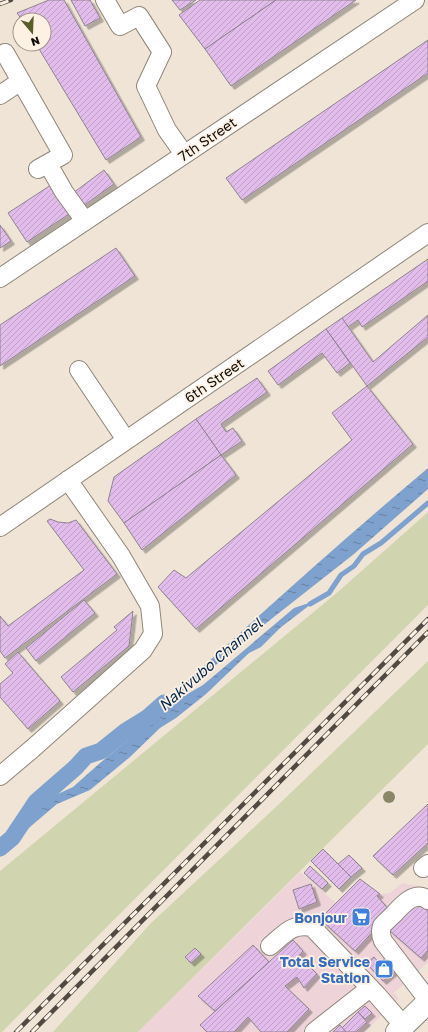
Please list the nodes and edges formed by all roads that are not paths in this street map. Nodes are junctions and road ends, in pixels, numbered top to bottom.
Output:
1 (105, 0) edge
2 (415, 0) edge
3 (5, 54) dead end
4 (21, 81) junction
5 (0, 94) edge
6 (184, 154) junction
7 (85, 221) junction
8 (428, 233) edge
9 (0, 278) edge
10 (79, 370) dead end
11 (126, 440) junction
12 (68, 480) junction
13 (0, 526) edge
14 (0, 776) edge
15 (428, 900) edge
16 (270, 946) dead end
17 (370, 988) junction
18 (428, 1001) edge
19 (400, 1029) edge
20 (314, 1032) edge

1 - 6 street
2 - 6 street, 7th Street
3 - 4 street
4 - 5 street
4 - 7 street
6 - 7 street, 7th Street
7 - 9 street, 7th Street
8 - 11 street, 6th Street
10 - 11 street
11 - 12 street, 6th Street
12 - 13 street, 6th Street
12 - 14 street
15 - 18 street
16 - 17 street
17 - 19 street
17 - 20 street
18 - 19 main road

